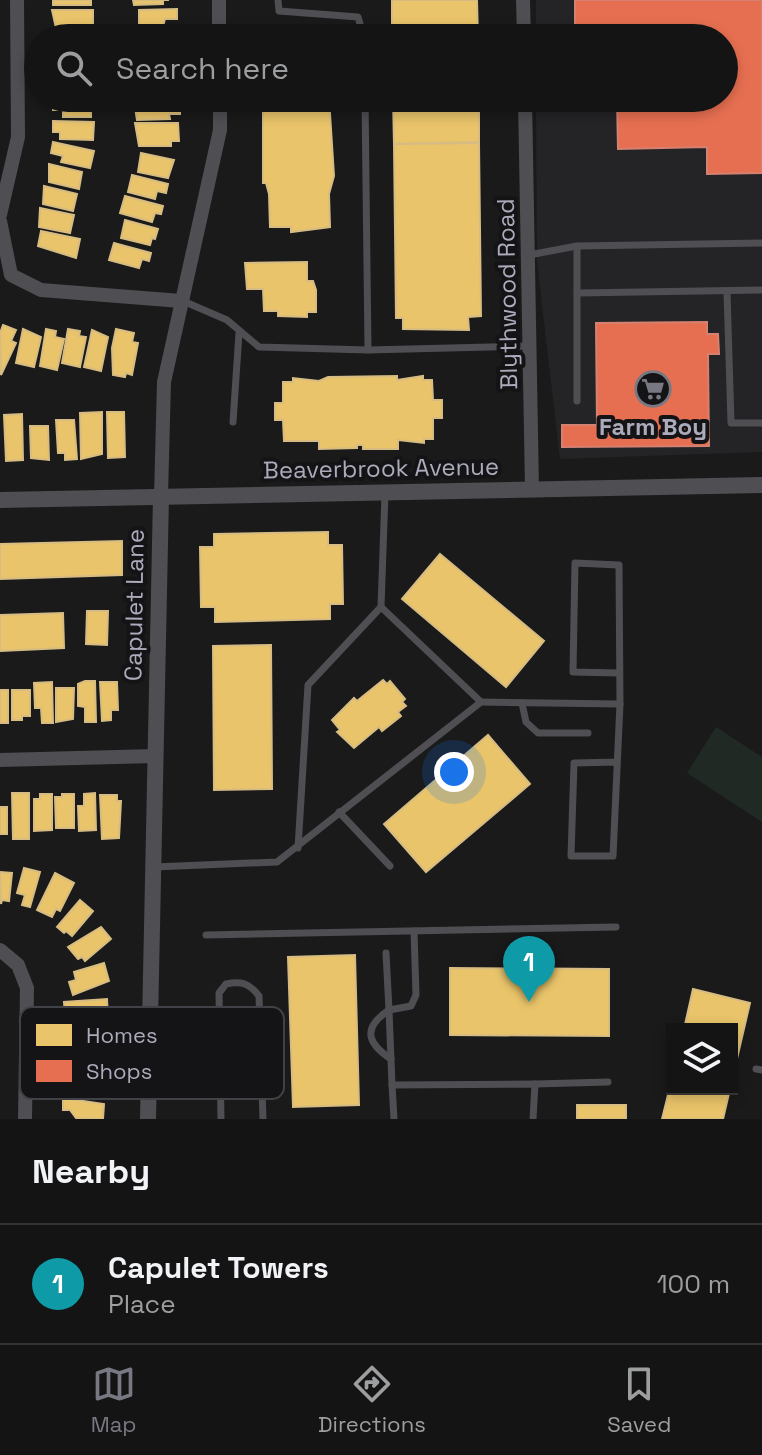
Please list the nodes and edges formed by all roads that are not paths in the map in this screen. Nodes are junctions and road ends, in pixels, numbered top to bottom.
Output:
1 (17, 0) edge
2 (219, 0) edge
3 (278, 0) edge
4 (523, 0) edge
5 (219, 24) edge
6 (360, 24) edge
7 (524, 24) edge
8 (220, 112) edge
9 (365, 112) edge
10 (525, 112) edge
11 (0, 215) edge
12 (0, 221) edge
13 (762, 243) edge
14 (577, 246) junction
15 (529, 255) junction
16 (762, 290) edge
17 (727, 292) junction
18 (577, 293) junction
19 (181, 301) junction
20 (239, 333) junction
21 (530, 346) junction
22 (368, 350) junction
23 (577, 401) dead end
24 (233, 422) dead end
25 (762, 423) edge
26 (762, 485) edge
27 (532, 489) junction
28 (385, 492) junction
29 (161, 496) junction
30 (0, 500) edge
31 (381, 607) junction
32 (619, 673) junction
33 (481, 702) junction
34 (522, 703) junction
35 (620, 704) junction
36 (588, 733) dead end
37 (155, 756) junction
38 (0, 760) edge
39 (617, 762) junction
40 (339, 812) junction
41 (298, 848) junction
42 (390, 866) dead end
43 (152, 867) junction
44 (616, 927) dead end
45 (414, 931) junction
46 (206, 935) dead end
47 (0, 950) edge
48 (386, 953) dead end
49 (27, 1007) edge
50 (150, 1007) edge
51 (219, 1007) edge
52 (259, 1007) edge
53 (389, 1010) junction
54 (391, 1059) junction
55 (608, 1082) dead end
56 (535, 1084) junction
57 (392, 1085) junction
58 (25, 1099) edge
59 (148, 1099) edge
60 (220, 1099) edge
61 (262, 1099) edge
62 (25, 1119) edge
63 (148, 1119) edge
64 (221, 1119) edge
65 (263, 1119) edge
66 (394, 1119) edge
67 (533, 1119) edge

1 - 11 street
2 - 5 street
3 - 6 lane
4 - 7 street
8 - 19 street, Capulet Lane
9 - 22 lane
10 - 15 street, Blythwood Road
12 - 19 street
13 - 14 lane
14 - 15 lane
14 - 18 lane
15 - 21 street, Blythwood Road
16 - 17 lane
17 - 18 lane
17 - 25 lane
18 - 23 lane
19 - 20 lane
19 - 29 street, Capulet Lane
20 - 22 lane
20 - 24 lane
21 - 22 lane
21 - 27 street, Blythwood Road
26 - 27 street, Beaverbrook Avenue
27 - 28 street, Beaverbrook Avenue
28 - 29 street, Beaverbrook Avenue
28 - 31 lane
29 - 30 street, Beaverbrook Avenue
29 - 37 street, Capulet Lane
31 - 33 lane
31 - 41 lane
32 - 32 lane
32 - 35 lane
33 - 34 lane
33 - 40 lane
34 - 35 lane
34 - 36 lane
35 - 39 lane
37 - 38 street
37 - 43 street, Capulet Lane
39 - 39 lane
40 - 41 lane
40 - 42 lane
41 - 43 lane
43 - 50 street, Capulet Lane
44 - 45 lane
45 - 46 lane
45 - 53 lane
47 - 49 street
48 - 53 lane
51 - 52 lane
53 - 54 lane
53 - 54 lane
54 - 57 lane
55 - 56 lane
56 - 57 lane
56 - 67 lane
57 - 66 lane
58 - 62 street
59 - 63 street, Capulet Lane
60 - 64 lane
61 - 65 lane

